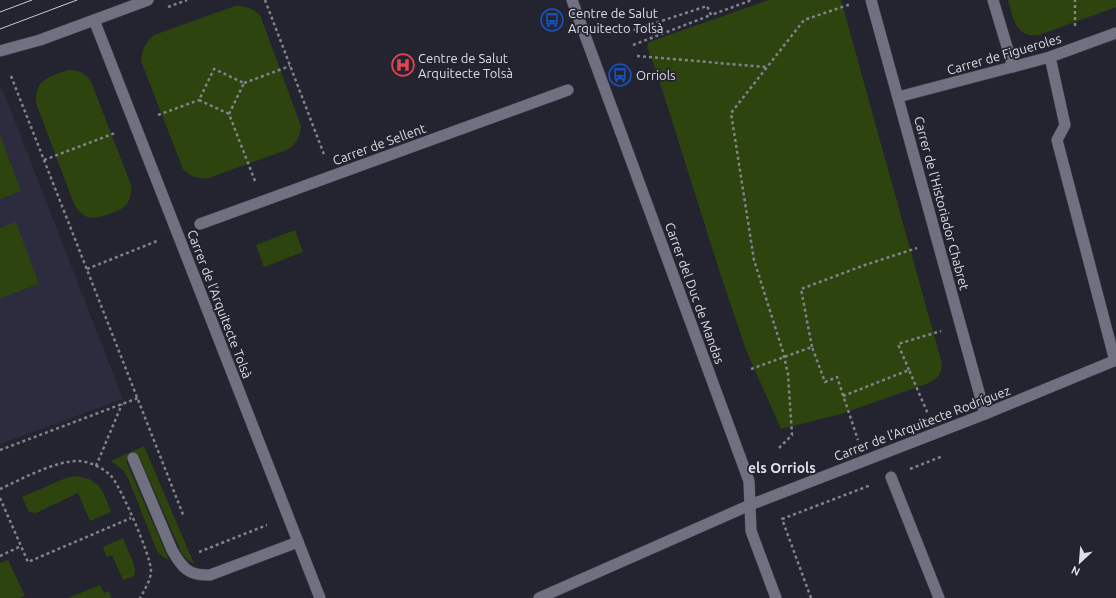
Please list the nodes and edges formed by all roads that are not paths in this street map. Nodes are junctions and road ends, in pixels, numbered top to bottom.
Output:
1 (148, 0) edge
2 (572, 0) edge
3 (871, 0) edge
4 (993, 0) edge
5 (94, 20) junction
6 (1116, 33) edge
7 (0, 51) edge
8 (1050, 57) junction
9 (1013, 67) junction
10 (568, 90) dead end
11 (898, 97) junction
12 (200, 224) dead end
13 (1115, 361) edge
14 (985, 414) junction
15 (133, 458) dead end
16 (891, 477) dead end
17 (750, 505) junction
18 (298, 542) junction
19 (320, 598) edge
20 (539, 598) edge
21 (776, 598) edge
22 (939, 598) edge

1 - 5 street
2 - 17 street, Carrer del Duc de Mandas
3 - 11 street, Carrer de l'Historiador Chabret
4 - 9 street
5 - 7 street
5 - 18 street, Carrer de l'Arquitecte Tolsà
6 - 8 street, Carrer de Figueroles
8 - 9 street, Carrer de Figueroles
8 - 13 street
9 - 11 street, Carrer de Figueroles
10 - 12 street, Carrer de Sellent
11 - 14 street, Carrer de l'Historiador Chabret
13 - 14 street, Carrer de l'Arquitecte Rodríguez
14 - 17 street, Carrer de l'Arquitecte Rodríguez
15 - 18 street
16 - 22 street
17 - 20 street, Carrer de l'Arquitecte Rodríguez
17 - 21 street, Carrer del Duc de Mandas
18 - 19 street, Carrer de l'Arquitecte Tolsà

